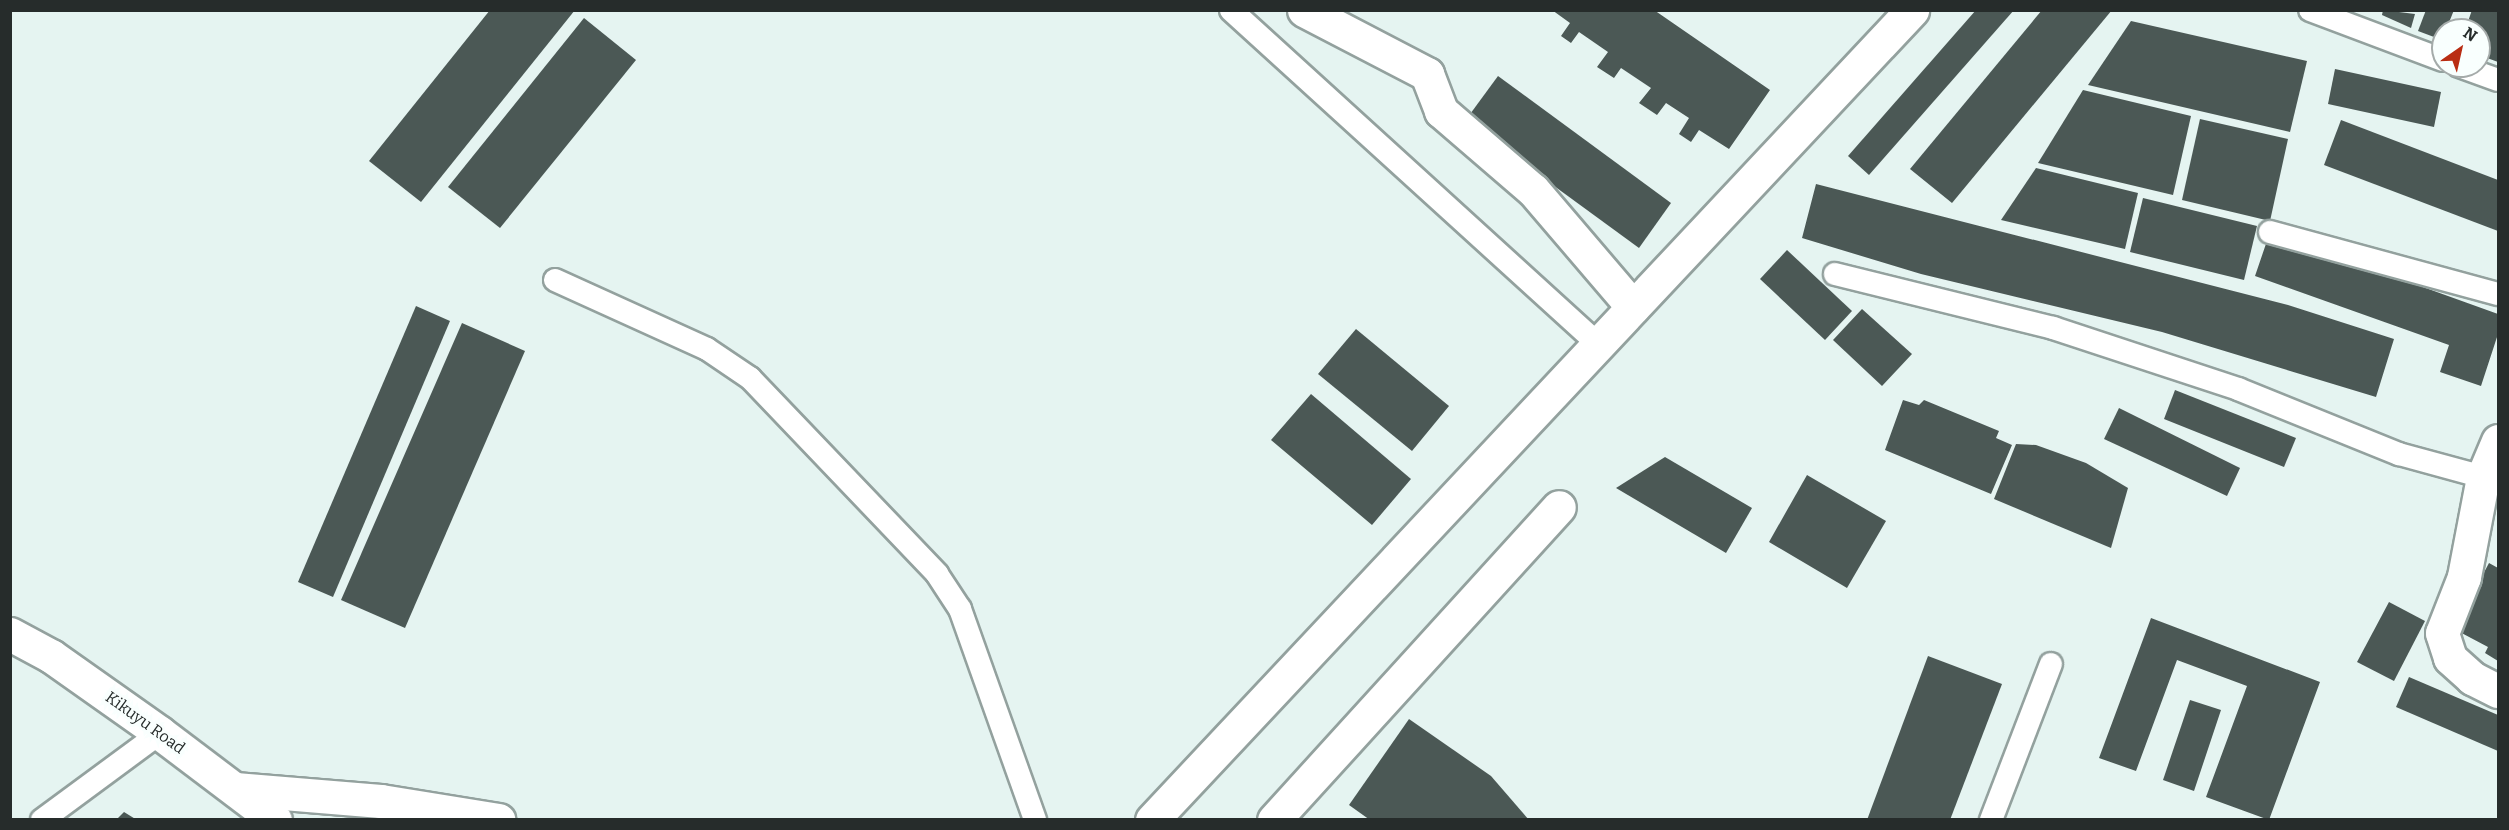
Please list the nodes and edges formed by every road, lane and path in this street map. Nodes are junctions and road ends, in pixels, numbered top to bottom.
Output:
1 (1232, 10) edge
2 (1304, 10) edge
3 (1912, 10) edge
4 (2310, 10) edge
5 (2431, 55) edge
6 (2270, 232) dead end
7 (1835, 273) dead end
8 (555, 280) dead end
9 (2499, 294) edge
10 (1634, 307) junction
11 (1599, 345) junction
12 (2499, 441) edge
13 (2483, 477) junction
14 (1559, 507) dead end
15 (10, 634) edge
16 (2051, 664) dead end
17 (2499, 691) edge
18 (160, 733) junction
19 (235, 789) junction
20 (42, 819) edge
21 (274, 819) edge
22 (498, 819) edge
23 (1035, 819) edge
24 (1152, 819) edge
25 (1274, 819) edge
26 (1991, 819) edge

1 - 11 lane
2 - 10 street
3 - 10 street
4 - 5 lane
6 - 9 lane
7 - 13 lane
8 - 23 lane
10 - 11 street
11 - 24 street
12 - 13 street
13 - 17 street
14 - 25 street
15 - 18 street, Kikuyu Road
16 - 26 lane
18 - 19 street, Kikuyu Road
18 - 20 lane
19 - 21 street, Kikuyu Road
19 - 22 street

